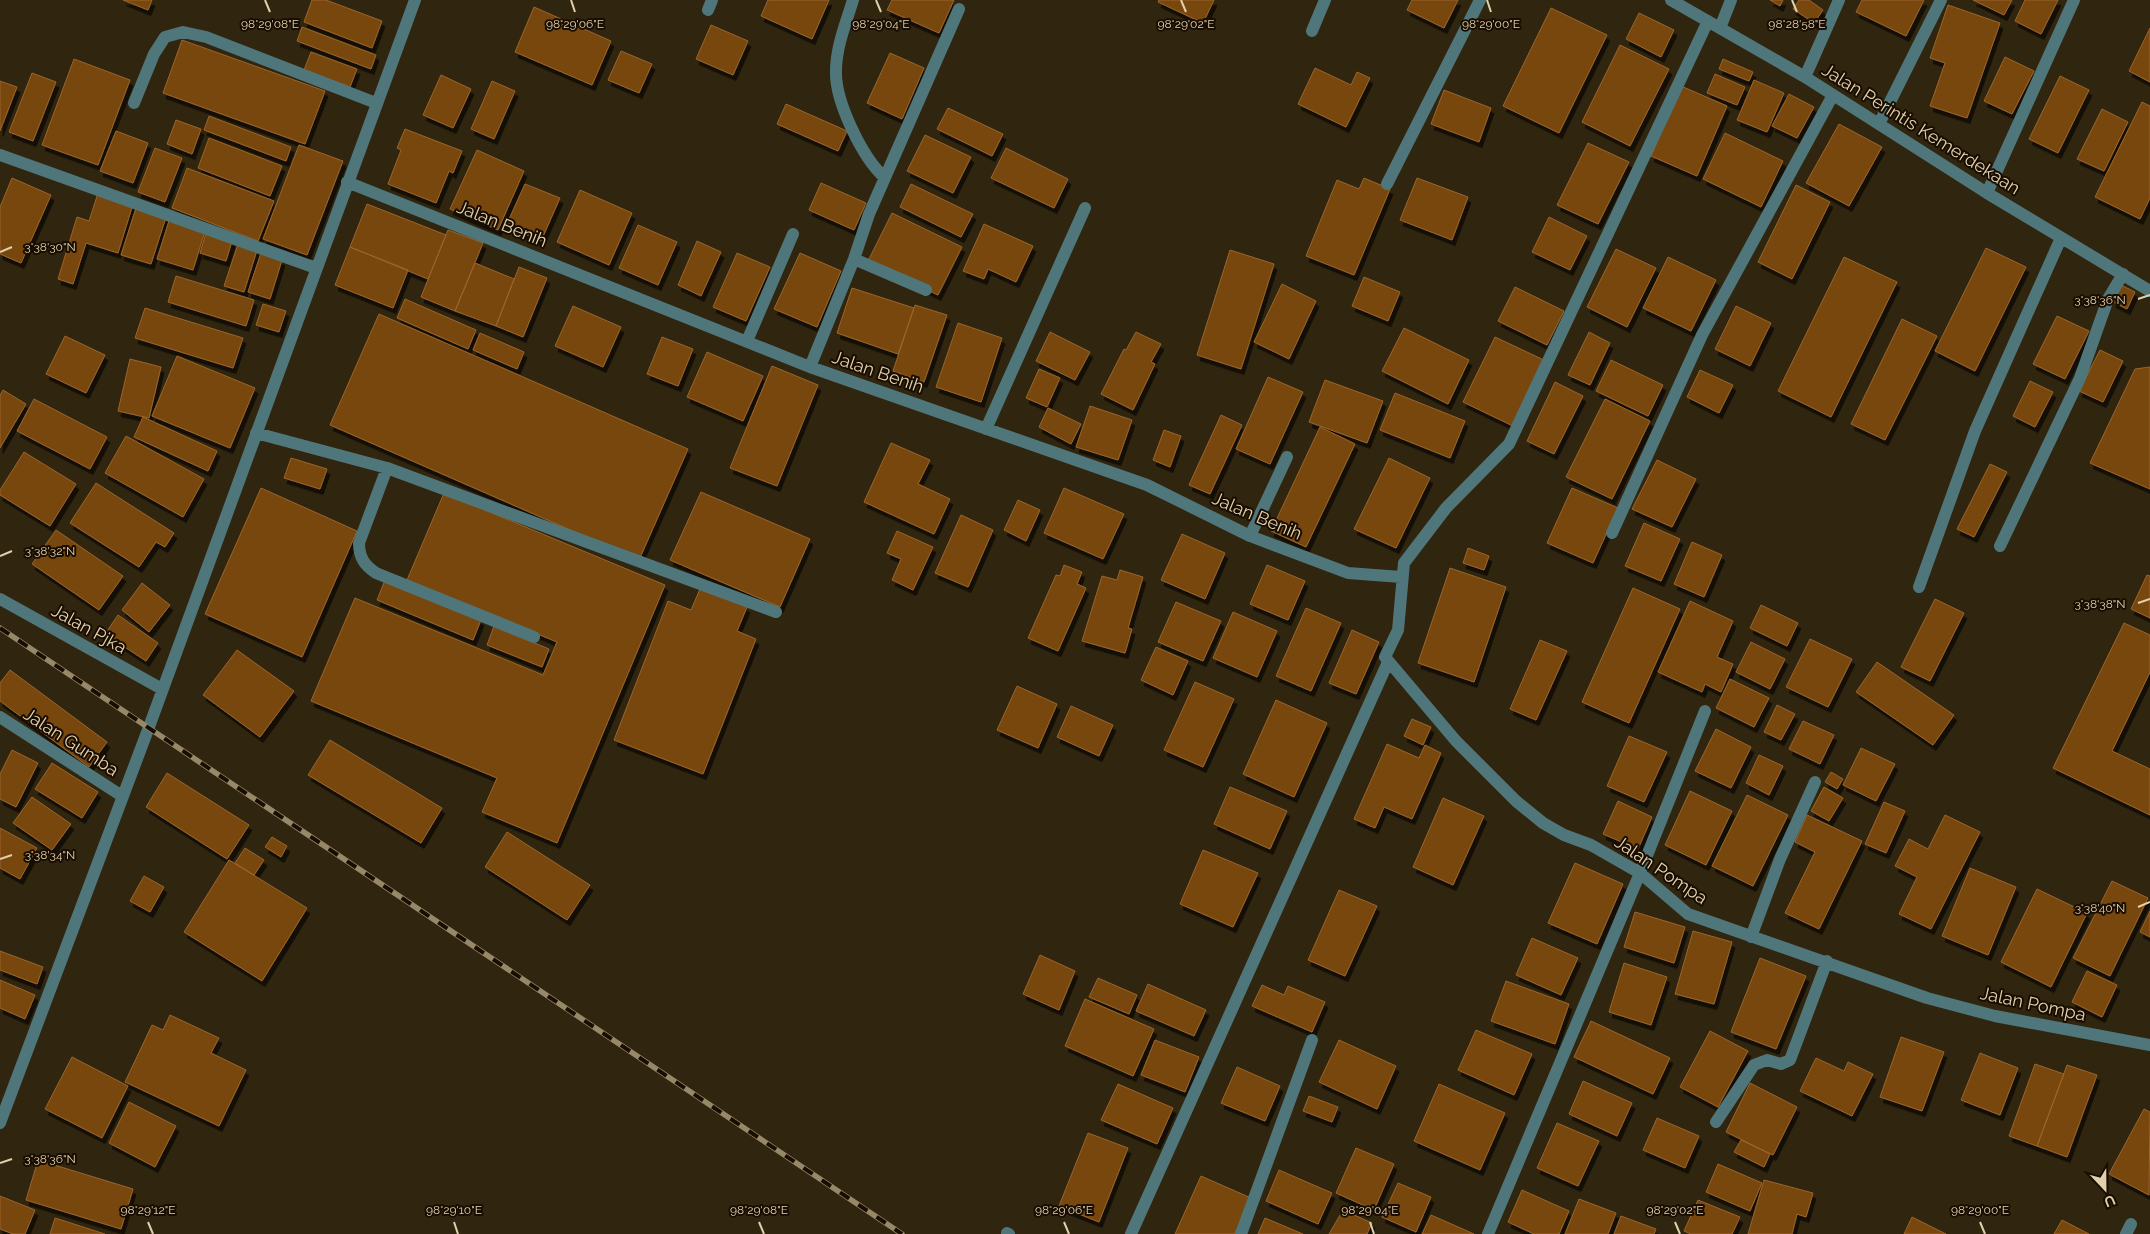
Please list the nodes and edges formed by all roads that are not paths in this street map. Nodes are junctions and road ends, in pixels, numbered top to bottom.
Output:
1 (416, 0) edge
2 (853, 0) edge
3 (1325, 0) edge
4 (1480, 0) edge
5 (1671, 0) edge
6 (1731, 0) edge
7 (1839, 0) edge
8 (1941, 0) edge
9 (2074, 0) edge
10 (959, 9) dead end
11 (1708, 21) junction
12 (1720, 28) junction
13 (1312, 31) dead end
14 (1805, 77) junction
15 (1833, 95) junction
16 (376, 102) junction
17 (134, 103) dead end
18 (1879, 124) junction
19 (0, 155) edge
20 (884, 177) junction
21 (347, 182) junction
22 (1387, 184) dead end
23 (1987, 193) junction
24 (1085, 208) dead end
25 (793, 234) dead end
26 (2062, 238) junction
27 (854, 259) junction
28 (316, 268) junction
29 (2123, 274) junction
30 (926, 290) dead end
31 (2150, 291) edge
32 (747, 340) junction
33 (810, 367) junction
34 (986, 429) junction
35 (256, 433) junction
36 (1286, 457) dead end
37 (387, 468) junction
38 (1612, 533) dead end
39 (1250, 536) junction
40 (2000, 546) dead end
41 (1401, 577) junction
42 (1919, 588) dead end
43 (0, 599) edge
44 (776, 612) dead end
45 (534, 637) dead end
46 (1388, 662) junction
47 (162, 689) junction
48 (1705, 711) dead end
49 (0, 716) edge
50 (1815, 782) dead end
51 (122, 796) junction
52 (1640, 873) junction
53 (1752, 937) junction
54 (1826, 961) junction
55 (1312, 1040) dead end
56 (2150, 1045) edge
57 (3, 1104) edge
58 (1716, 1122) dead end
59 (0, 1123) edge
60 (1132, 1234) edge
61 (1241, 1234) edge
62 (1488, 1234) edge

1 - 16 street
2 - 20 street
3 - 13 street
4 - 22 street
5 - 11 street, Jalan Perintis Kemerdekaan
6 - 12 street
7 - 14 street
8 - 18 street
9 - 23 street
10 - 20 street
11 - 12 street, Jalan Perintis Kemerdekaan
11 - 41 street
12 - 14 street, Jalan Perintis Kemerdekaan
14 - 15 street, Jalan Perintis Kemerdekaan
15 - 18 street, Jalan Perintis Kemerdekaan
15 - 38 street
16 - 17 street
16 - 21 street
18 - 23 street, Jalan Perintis Kemerdekaan
19 - 28 street
20 - 27 street
21 - 28 street
21 - 32 street, Jalan Benih
23 - 26 street, Jalan Perintis Kemerdekaan
24 - 34 street
25 - 32 street
26 - 29 street, Jalan Perintis Kemerdekaan
26 - 42 street
27 - 30 street
27 - 33 street
28 - 35 street
29 - 31 street, Jalan Perintis Kemerdekaan
29 - 40 street
32 - 33 street, Jalan Benih
33 - 34 street, Jalan Benih
34 - 39 street, Jalan Benih
35 - 37 street
35 - 47 street
36 - 39 street
37 - 44 street
37 - 45 street
39 - 41 street, Jalan Benih
41 - 46 street
43 - 47 street, Jalan Pjka
46 - 52 street, Jalan Pompa
46 - 60 street
47 - 51 street
48 - 52 street
49 - 51 street, Jalan Gumba
50 - 53 street
51 - 57 street
52 - 53 street, Jalan Pompa
52 - 62 street
53 - 54 street, Jalan Pompa
54 - 56 street, Jalan Pompa
54 - 58 street
55 - 61 street
57 - 59 street

